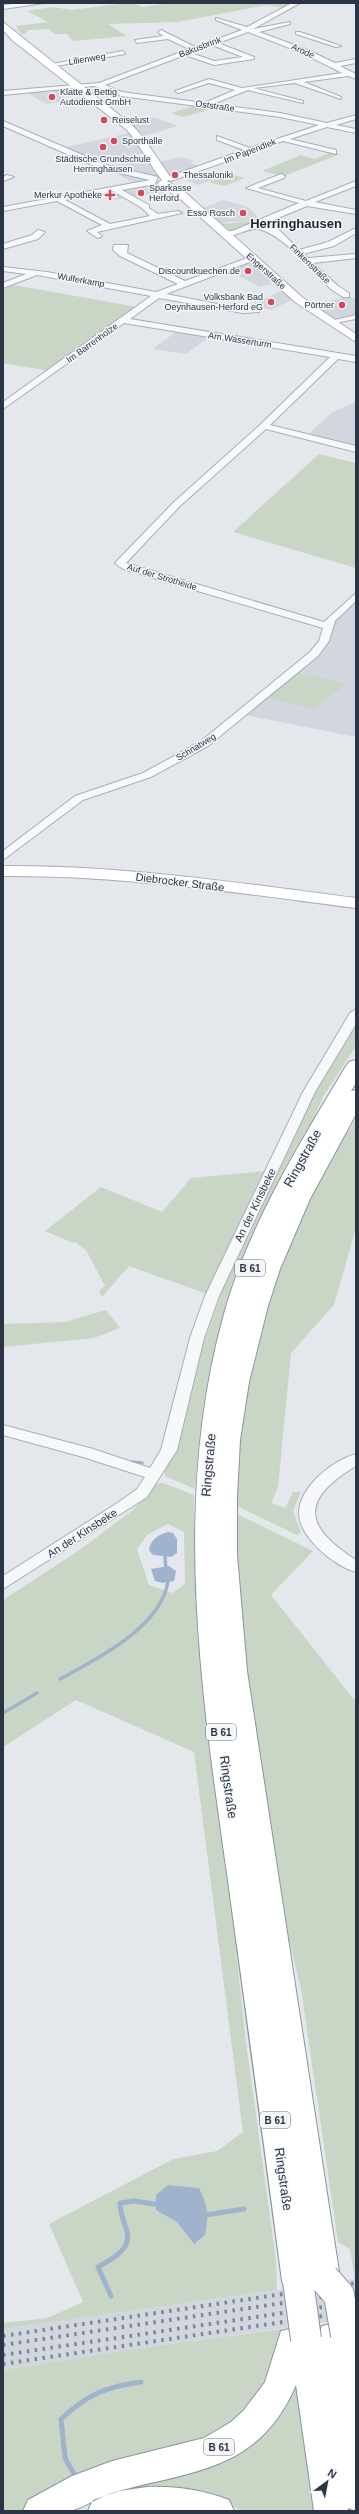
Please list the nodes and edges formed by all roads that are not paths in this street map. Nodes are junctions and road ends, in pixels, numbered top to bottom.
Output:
1 (41, 3) edge
2 (297, 3) edge
3 (3, 7) edge
4 (218, 19) dead end
5 (288, 24) dead end
6 (3, 25) edge
7 (249, 31) junction
8 (161, 32) dead end
9 (169, 37) junction
10 (137, 41) dead end
11 (279, 41) junction
12 (211, 43) junction
13 (338, 46) dead end
14 (195, 49) junction
15 (123, 53) dead end
16 (184, 53) junction
17 (356, 61) edge
18 (50, 65) junction
19 (330, 66) junction
20 (347, 74) junction
21 (356, 77) edge
22 (295, 81) junction
23 (75, 85) junction
24 (100, 85) junction
25 (244, 89) junction
26 (178, 91) dead end
27 (3, 94) edge
28 (338, 98) dead end
29 (293, 100) dead end
30 (205, 105) junction
31 (356, 117) edge
32 (3, 123) edge
33 (328, 124) junction
34 (356, 131) edge
35 (220, 138) dead end
36 (283, 138) junction
37 (250, 151) junction
38 (333, 152) dead end
39 (281, 176) dead end
40 (163, 180) junction
41 (356, 183) edge
42 (251, 188) junction
43 (115, 189) junction
44 (243, 191) dead end
45 (58, 199) junction
46 (306, 203) junction
47 (3, 209) edge
48 (356, 212) edge
49 (178, 213) dead end
50 (157, 216) junction
51 (253, 225) junction
52 (109, 226) junction
53 (356, 230) edge
54 (41, 232) dead end
55 (225, 233) junction
56 (98, 236) dead end
57 (3, 247) edge
58 (122, 252) dead end
59 (300, 252) junction
60 (356, 256) edge
61 (347, 257) junction
62 (253, 259) junction
63 (306, 261) junction
64 (356, 262) edge
65 (3, 269) edge
66 (38, 272) junction
67 (183, 283) junction
68 (3, 286) edge
69 (158, 294) junction
70 (346, 295) dead end
71 (256, 310) dead end
72 (356, 317) edge
73 (123, 320) junction
74 (330, 322) junction
75 (356, 339) edge
76 (335, 357) junction
77 (356, 359) edge
78 (3, 406) edge
79 (264, 426) junction
80 (356, 449) edge
81 (356, 596) edge
82 (328, 626) junction
83 (3, 857) edge
84 (3, 870) edge
85 (356, 903) edge
86 (356, 1013) edge
87 (356, 1066) edge
88 (356, 1096) edge
89 (3, 1430) edge
90 (356, 1459) edge
91 (153, 1474) junction
92 (215, 1501) junction
93 (356, 1567) edge
94 (3, 1583) edge
95 (316, 2333) junction
96 (356, 2368) edge
97 (356, 2495) edge
98 (90, 2496) edge
99 (40, 2511) edge
100 (217, 2511) edge
101 (331, 2511) edge

1 - 3 street
2 - 7 street, Bakusbrink
4 - 7 street, Arode
5 - 7 street
6 - 18 main road, Engerstraße
7 - 11 street, Arode
7 - 12 street, Bakusbrink
8 - 9 street
9 - 10 street
9 - 14 street
11 - 13 street
11 - 19 street, Arode
12 - 14 street, Bakusbrink
12 - 16 street
14 - 16 street, Bakusbrink
15 - 18 street, Lilienweg
16 - 24 street, Bakusbrink
17 - 19 street
18 - 23 main road, Engerstraße
19 - 20 street, Arode
20 - 21 street, Arode
20 - 22 street
22 - 25 street
22 - 28 street
23 - 24 street, Oststraße
23 - 27 street, Oststraße
23 - 40 main road, Engerstraße
24 - 30 street, Oststraße
25 - 26 street
25 - 29 street
25 - 30 street
30 - 33 street, Oststraße
31 - 33 street, Im Papendiek
32 - 40 street
33 - 34 street, Oststraße
33 - 36 street, Im Papendiek
35 - 37 street
36 - 37 street, Im Papendiek
36 - 38 street, Im Papendiek
37 - 40 street, Im Papendiek
39 - 42 street
40 - 43 street, Im Papendiek
40 - 55 main road, Engerstraße
41 - 46 street
42 - 44 street
42 - 46 street
43 - 45 street, Im Papendiek
43 - 50 street
45 - 47 street, Im Papendiek
45 - 52 street
46 - 48 street
46 - 51 street
49 - 50 street
50 - 52 street
51 - 55 street
51 - 59 street, Finkenstraße
52 - 56 street
53 - 59 street
54 - 57 street
55 - 62 main road, Engerstraße
58 - 67 street
59 - 63 street, Finkenstraße
60 - 61 street
61 - 63 street
61 - 64 street
62 - 67 street, Im Barrenholze
62 - 74 main road, Engerstraße
63 - 70 street, Finkenstraße
65 - 66 street, Wulferkamp
66 - 68 street
66 - 69 street, Wulferkamp
67 - 69 street, Im Barrenholze
69 - 71 street, Wulferkamp
69 - 73 street, Im Barrenholze
72 - 74 street
73 - 76 street, Am Wasserturm
73 - 78 street, Im Barrenholze
74 - 75 main road, Engerstraße
76 - 77 street, Am Wasserturm
76 - 79 street, Auf der Strotheide
79 - 80 street
79 - 82 street, Auf der Strotheide
81 - 82 street, Schnatweg
82 - 83 street, Schnatweg
84 - 85 main road, Diebrocker Straße
86 - 91 street, An der Kinsbeke
87 - 92 highway, Ringstraße / B 61
88 - 92 highway, Ringstraße / B 61
89 - 91 street
90 - 93 street
91 - 94 street, An der Kinsbeke
92 - 95 highway, Ringstraße / B 61
95 - 96 highway, B 61
95 - 97 highway, Ringstraße / B 61
95 - 98 highway, B 61
95 - 101 highway, Ringstraße / B 61
98 - 99 highway, B 61
98 - 100 highway

